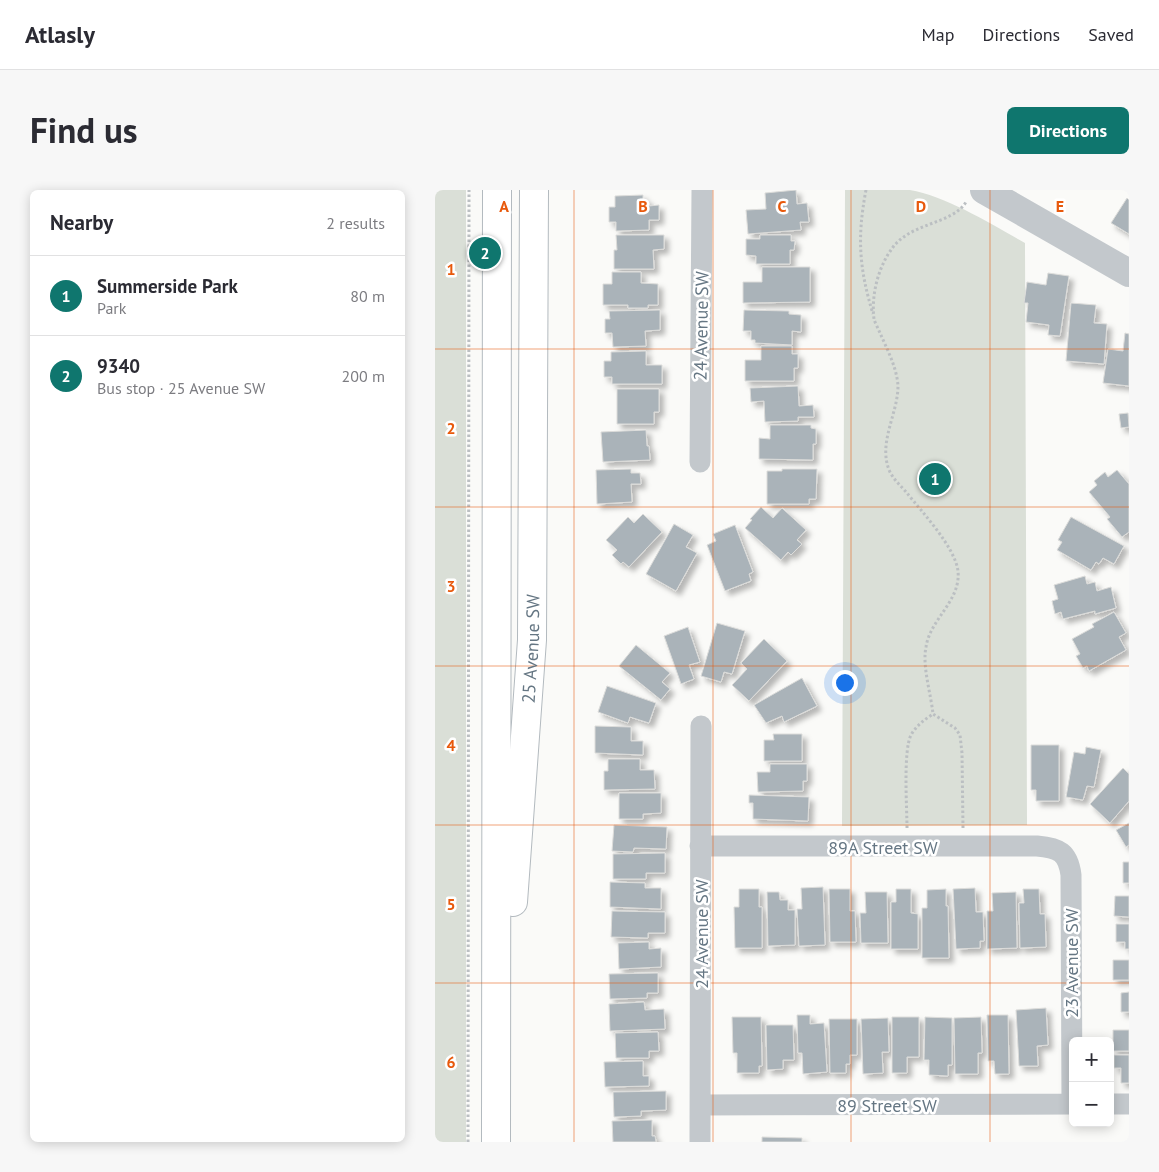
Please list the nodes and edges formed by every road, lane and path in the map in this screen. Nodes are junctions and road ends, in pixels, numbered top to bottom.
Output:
1 (469, 190) edge
2 (497, 190) edge
3 (534, 190) edge
4 (702, 190) edge
5 (865, 190) edge
6 (976, 195) edge
7 (1129, 273) edge
8 (874, 319) junction
9 (700, 462) dead end
10 (933, 714) junction
11 (701, 726) dead end
12 (701, 846) junction
13 (907, 847) junction
14 (963, 847) junction
15 (1064, 854) joint
16 (1072, 1082) edge
17 (1069, 1104) edge
18 (1114, 1104) edge
19 (1129, 1104) edge
20 (496, 1105) junction
21 (701, 1105) junction
22 (468, 1142) edge
23 (496, 1142) edge
24 (700, 1142) edge

1 - 22 path
2 - 20 main road, 25 Avenue SW
3 - 20 main road, 25 Avenue SW
4 - 9 street, 24 Avenue SW
5 - 8 path
6 - 7 street
6 - 8 path
8 - 10 path
10 - 13 path
10 - 14 path
11 - 12 street, 24 Avenue SW
12 - 13 street, 89A Street SW
12 - 21 street, 24 Avenue SW
13 - 14 street, 89A Street SW
14 - 15 street, 89A Street SW
15 - 16 street, 23 Avenue SW
17 - 21 street, 89 Street SW
18 - 19 street
20 - 23 main road, 25 Avenue SW
21 - 24 street, 24 Avenue SW

